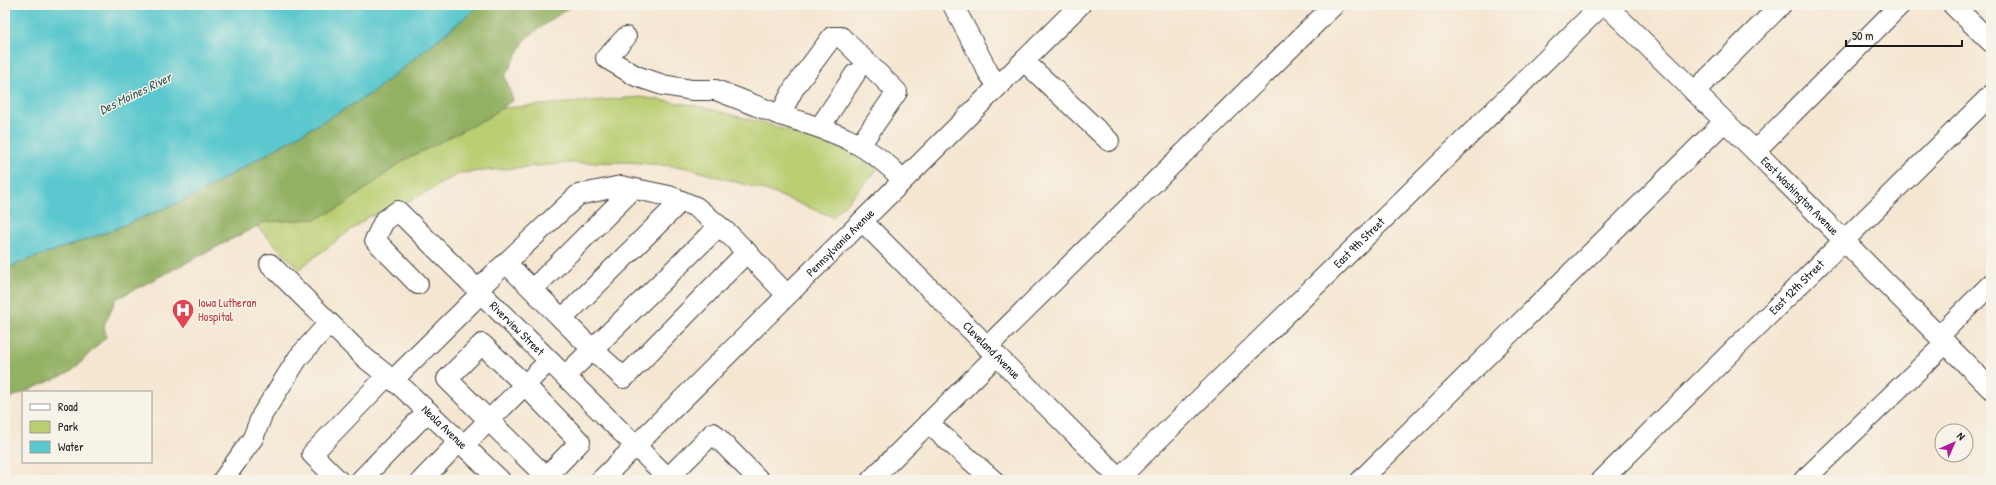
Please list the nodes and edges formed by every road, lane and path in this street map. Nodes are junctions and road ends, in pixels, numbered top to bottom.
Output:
1 (953, 5) edge
2 (1080, 5) edge
3 (1334, 5) edge
4 (1602, 5) edge
5 (1606, 5) edge
6 (1781, 5) edge
7 (1900, 5) edge
8 (1953, 5) edge
9 (626, 37) dead end
10 (1991, 42) edge
11 (1024, 61) junction
12 (855, 74) dead end
13 (998, 86) junction
14 (1694, 92) junction
15 (1991, 95) edge
16 (780, 115) junction
17 (1724, 122) junction
18 (820, 127) junction
19 (1109, 141) dead end
20 (860, 145) junction
21 (1754, 151) junction
22 (903, 180) junction
23 (633, 189) junction
24 (681, 201) junction
25 (862, 221) junction
26 (719, 226) junction
27 (1844, 241) junction
28 (747, 252) junction
29 (506, 262) junction
30 (270, 264) dead end
31 (418, 284) dead end
32 (1991, 284) edge
33 (533, 290) junction
34 (479, 291) junction
35 (787, 295) junction
36 (562, 319) junction
37 (329, 323) junction
38 (1942, 339) junction
39 (592, 349) junction
40 (992, 351) junction
41 (549, 361) junction
42 (565, 376) junction
43 (390, 378) junction
44 (525, 385) junction
45 (1991, 389) edge
46 (428, 411) junction
47 (488, 421) junction
48 (928, 423) junction
49 (462, 443) junction
50 (636, 446) junction
51 (667, 479) edge
52 (1119, 479) edge
53 (223, 480) edge
54 (338, 480) edge
55 (362, 480) edge
56 (422, 480) edge
57 (500, 480) edge
58 (600, 480) edge
59 (759, 480) edge
60 (871, 480) edge
61 (993, 480) edge
62 (1361, 480) edge
63 (1602, 480) edge
64 (1804, 480) edge

1 - 13 street
2 - 11 street, Pennsylvania Avenue
3 - 40 street
4 - 52 street, East 9th Street
5 - 14 street, East Washington Avenue
6 - 14 street
7 - 21 street
8 - 10 street
9 - 16 street
11 - 13 street, Pennsylvania Avenue
11 - 19 street
12 - 18 street
13 - 22 street, Pennsylvania Avenue
14 - 17 street, East Washington Avenue
15 - 27 street, East 12th Street
16 - 18 street
16 - 20 street
17 - 21 street, East Washington Avenue
17 - 62 street
18 - 20 street
20 - 22 street
21 - 27 street, East Washington Avenue
22 - 25 street, Pennsylvania Avenue
23 - 24 street
23 - 29 street
23 - 33 street
24 - 26 street
24 - 36 street
25 - 35 street, Pennsylvania Avenue
25 - 40 street, Cleveland Avenue
26 - 28 street
26 - 39 street
27 - 38 street, East Washington Avenue
27 - 63 street, East 12th Street
28 - 35 street
28 - 39 street
29 - 33 street
29 - 34 street
30 - 37 street, Neola Avenue
31 - 34 street, Riverview Street
32 - 38 street
33 - 36 street
34 - 41 street, Riverview Street
34 - 43 street
35 - 50 street, Pennsylvania Avenue
36 - 39 street
37 - 43 street, Neola Avenue
37 - 53 street
38 - 45 street, East Washington Avenue
38 - 64 street
39 - 42 street
40 - 48 street
40 - 52 street, Cleveland Avenue
41 - 42 street, Riverview Street
41 - 44 street
42 - 50 street, Riverview Street
43 - 46 street, Neola Avenue
43 - 54 street
44 - 47 street
44 - 47 street
44 - 47 street
46 - 49 street, Neola Avenue
46 - 55 street
47 - 49 street
48 - 60 street
48 - 61 street
49 - 56 street
49 - 57 street, Neola Avenue
50 - 51 street, Riverview Street
50 - 58 street, Pennsylvania Avenue
51 - 59 street

